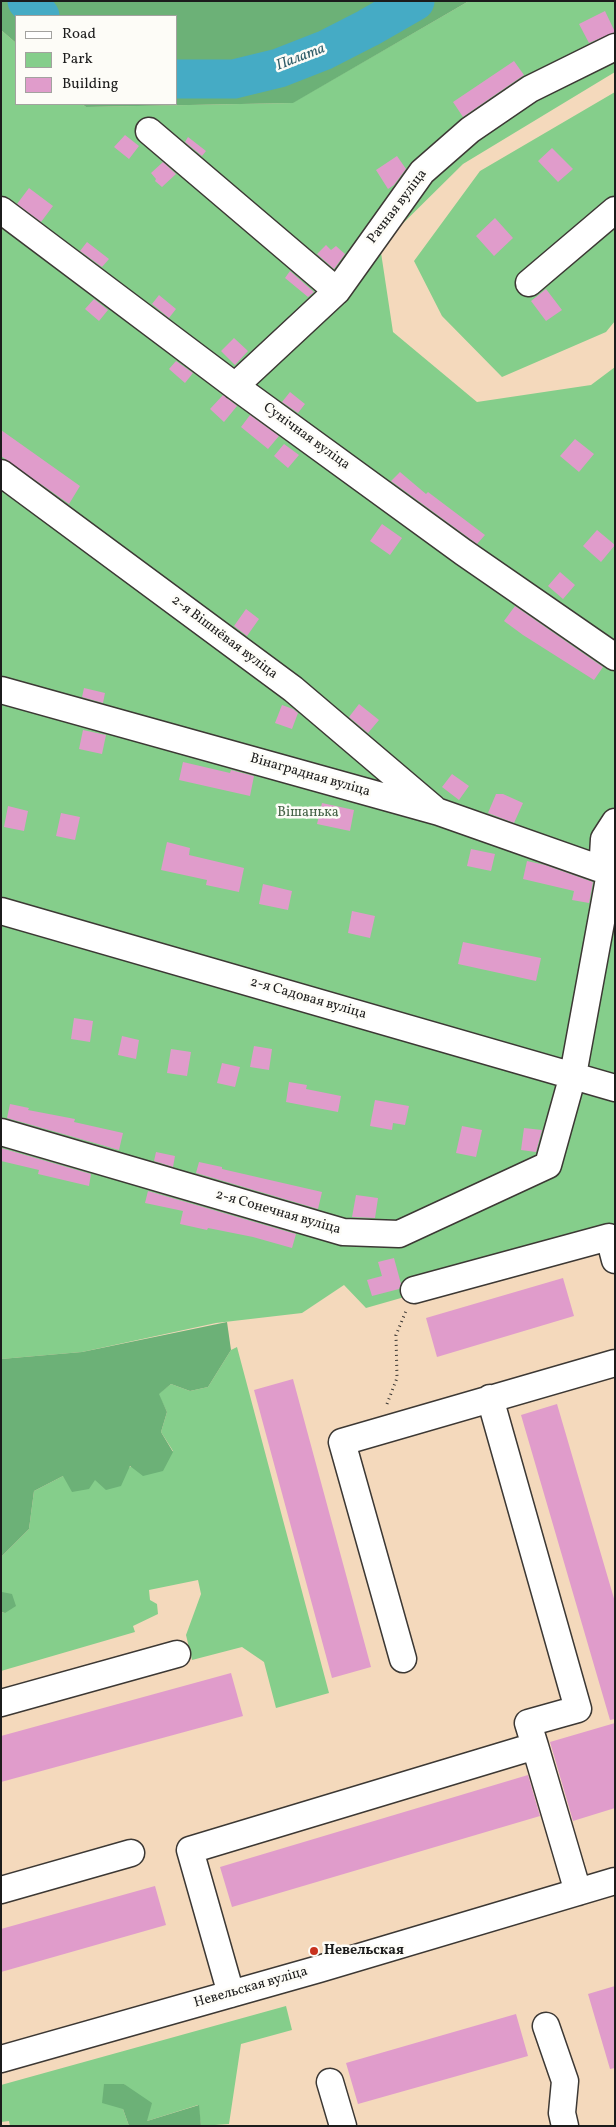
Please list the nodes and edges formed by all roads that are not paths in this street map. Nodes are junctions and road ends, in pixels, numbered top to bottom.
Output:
1 (615, 47) edge
2 (149, 131) dead end
3 (1, 210) edge
4 (615, 210) edge
5 (529, 283) dead end
6 (337, 291) junction
7 (236, 386) junction
8 (1, 473) edge
9 (615, 657) edge
10 (1, 690) edge
11 (439, 812) junction
12 (615, 822) edge
13 (612, 874) edge
14 (1, 911) edge
15 (573, 1075) junction
16 (615, 1088) edge
17 (1, 1132) edge
18 (615, 1260) edge
19 (414, 1290) road end
20 (615, 1363) edge
21 (490, 1398) junction
22 (177, 1654) dead end
23 (403, 1659) dead end
24 (1, 1703) edge
25 (535, 1746) junction
26 (131, 1853) dead end
27 (615, 1881) edge
28 (1, 1890) edge
29 (578, 1892) junction
30 (231, 1994) junction
31 (546, 2026) dead end
32 (1, 2059) edge
33 (330, 2082) dead end
34 (343, 2126) edge
35 (565, 2126) edge

1 - 6 street, Рачная вуліца
2 - 6 street
3 - 7 street, Сунічная вуліца
4 - 5 street
6 - 7 street, Рачная вуліца
7 - 9 street, Сунічная вуліца
8 - 11 street, 2-я Вішнёвая вуліца
10 - 11 street, Вінаградная вуліца
11 - 13 street, Вінаградная вуліца
12 - 13 street
13 - 15 street
14 - 15 street, 2-я Садовая вуліца
15 - 16 street, 2-я Садовая вуліца
15 - 17 street, 2-я Сонечная вуліца
18 - 19 street
20 - 21 street
21 - 23 street
21 - 25 street
22 - 24 street
25 - 29 street
25 - 30 street
26 - 28 street
27 - 29 street, Невельская вуліца
29 - 30 street, Невельская вуліца
30 - 32 street, Невельская вуліца
31 - 35 street
33 - 34 street

